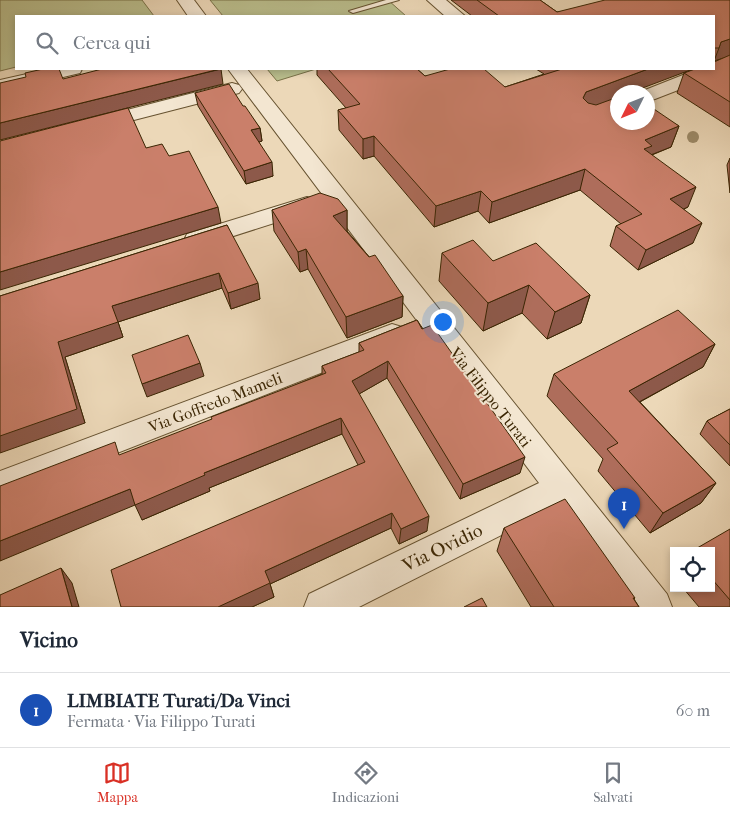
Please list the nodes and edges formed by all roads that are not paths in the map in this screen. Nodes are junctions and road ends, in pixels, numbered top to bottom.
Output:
1 (185, 0) edge
2 (395, 0) edge
3 (435, 0) edge
4 (353, 11) dead end
5 (196, 15) edge
6 (455, 15) edge
7 (730, 63) edge
8 (715, 69) edge
9 (69, 70) edge
10 (711, 70) edge
11 (243, 77) edge
12 (0, 86) edge
13 (655, 91) edge
14 (76, 129) edge
15 (335, 197) junction
16 (176, 246) edge
17 (430, 319) junction
18 (0, 485) edge
19 (562, 488) junction
20 (322, 607) edge
21 (654, 607) edge

1 - 5 street
2 - 4 lane
3 - 6 street
7 - 8 street
9 - 12 street
10 - 13 street
11 - 14 street
11 - 15 street, Via Filippo Turati
15 - 16 street
15 - 17 street, Via Filippo Turati
17 - 18 street, Via Goffredo Mameli
17 - 19 street, Via Filippo Turati
19 - 20 street, Via Ovidio
19 - 21 street, Via Filippo Turati

